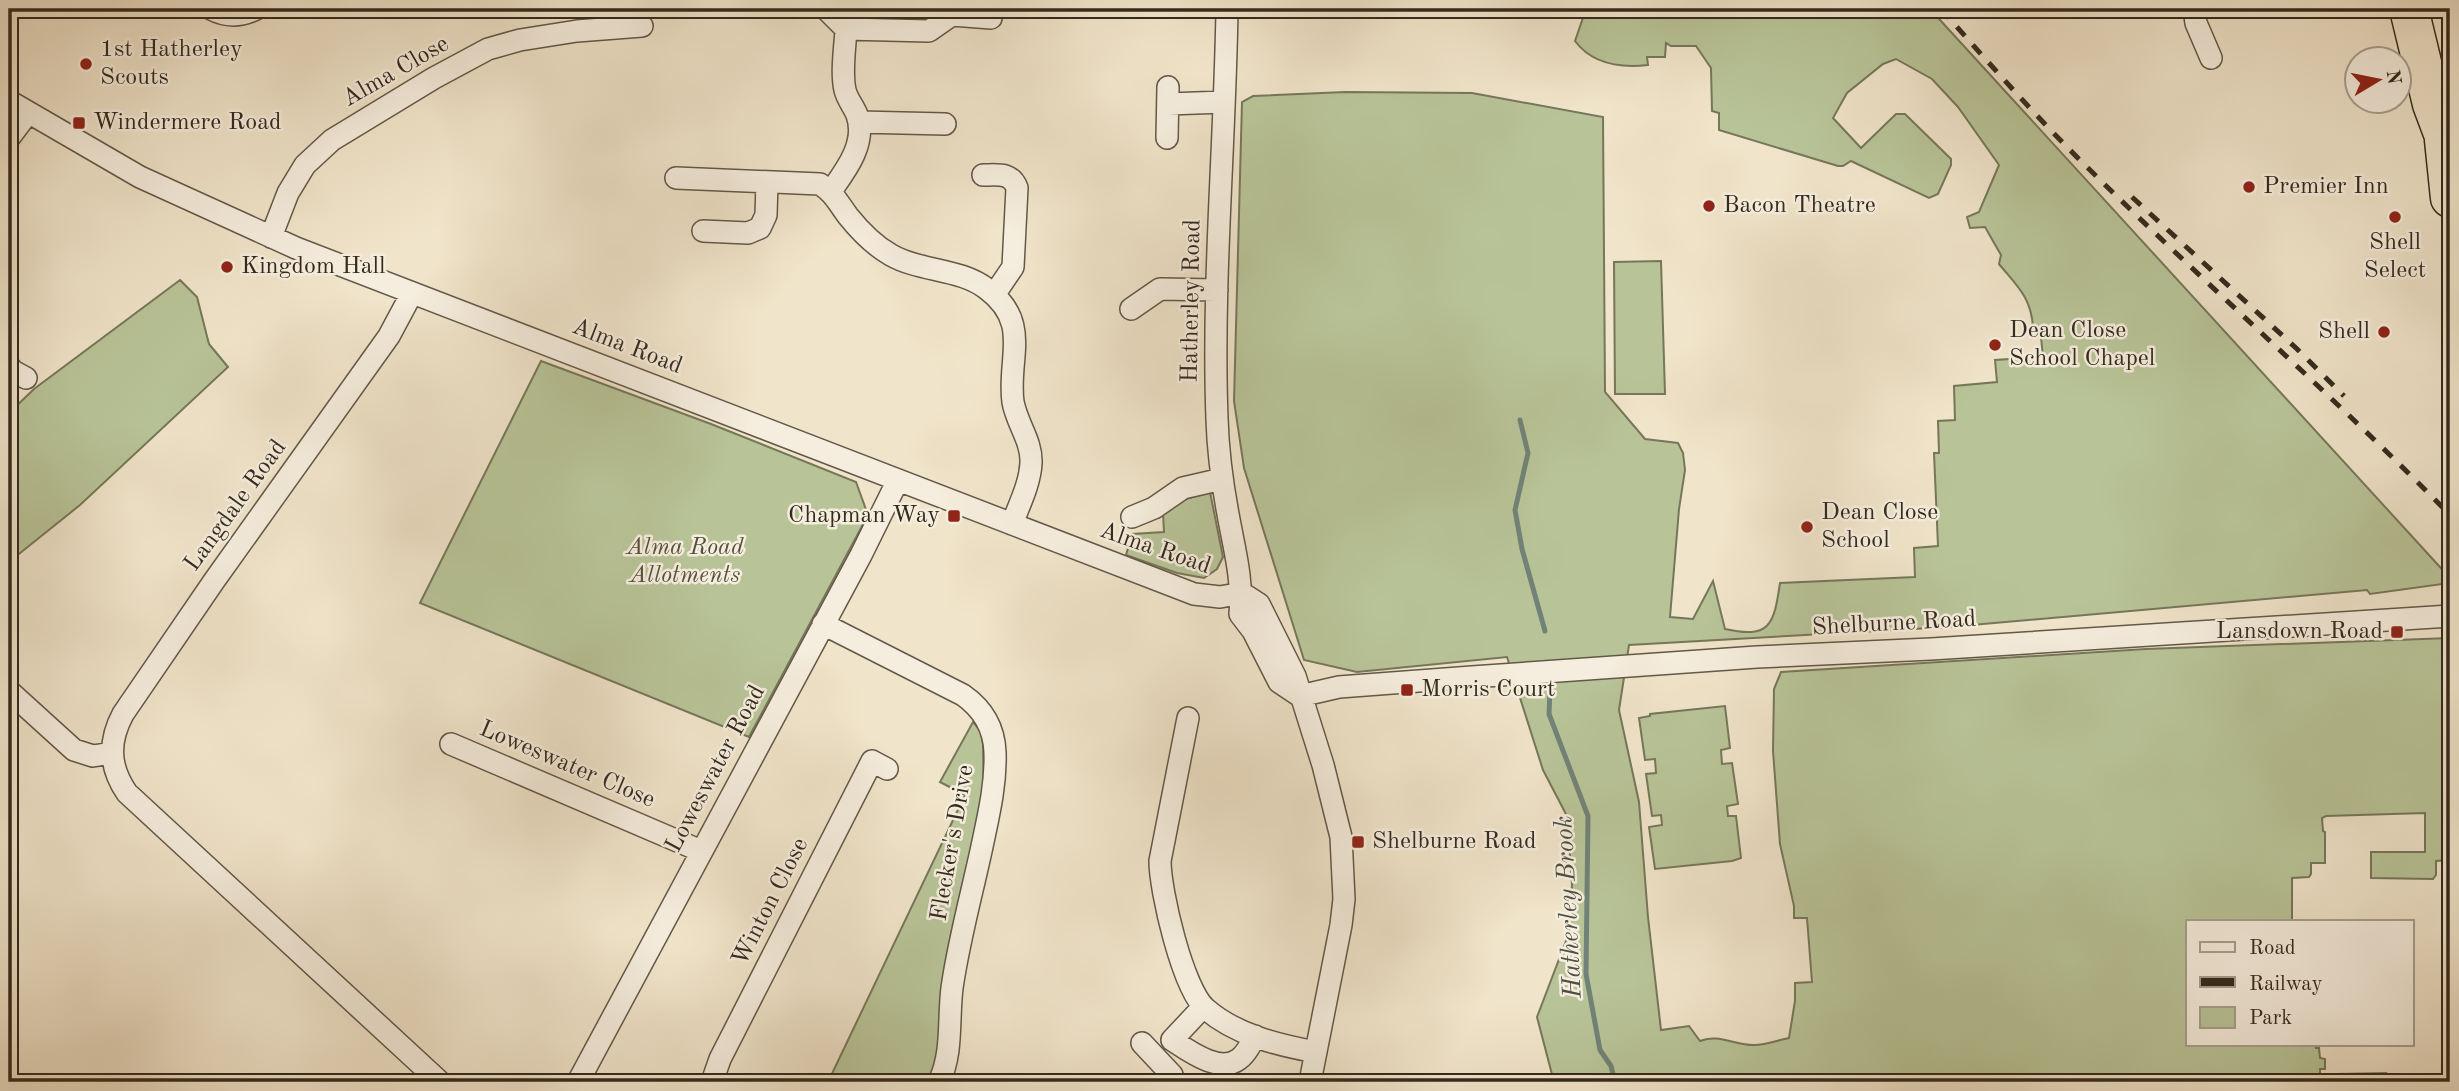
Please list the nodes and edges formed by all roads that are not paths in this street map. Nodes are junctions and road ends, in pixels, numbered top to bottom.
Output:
1 (211, 9) edge
2 (256, 9) edge
3 (826, 9) edge
4 (1227, 9) edge
5 (2194, 9) edge
6 (2409, 9) edge
7 (991, 18) dead end
8 (642, 26) dead end
9 (846, 29) junction
10 (2211, 58) dead end
11 (9, 101) edge
12 (1224, 102) junction
13 (28, 113) junction
14 (859, 122) junction
15 (945, 124) dead end
16 (9, 138) edge
17 (1167, 138) dead end
18 (2448, 147) edge
19 (983, 174) dead end
20 (676, 178) dead end
21 (767, 182) junction
22 (831, 191) junction
23 (2450, 198) edge
24 (703, 231) dead end
25 (271, 237) junction
26 (1217, 290) junction
27 (412, 293) junction
28 (995, 295) junction
29 (1131, 309) dead end
30 (1222, 479) junction
31 (898, 480) junction
32 (1132, 517) dead end
33 (1012, 524) junction
34 (1242, 593) junction
35 (2450, 615) edge
36 (823, 624) junction
37 (9, 691) edge
38 (1300, 696) junction
39 (1188, 718) dead end
40 (451, 744) dead end
41 (111, 753) junction
42 (887, 769) dead end
43 (701, 851) junction
44 (1203, 1007) junction
45 (1255, 1036) junction
46 (1172, 1040) junction
47 (1315, 1052) junction
48 (1172, 1075) dead end
49 (440, 1082) edge
50 (578, 1082) edge
51 (712, 1082) edge
52 (939, 1082) edge
53 (1310, 1082) edge

1 - 2 street
3 - 9 street
4 - 12 street, Hatherley Road
5 - 10 street
6 - 18 highway
7 - 9 street
8 - 25 street, Alma Close
9 - 14 street
11 - 13 street, Alma Road
12 - 17 street
12 - 26 street, Hatherley Road
13 - 16 street
13 - 25 street, Alma Road
14 - 15 street
14 - 22 street
18 - 23 highway
19 - 28 street
20 - 21 street
21 - 22 street
21 - 24 street
22 - 28 street
25 - 27 street, Alma Road
26 - 29 street
26 - 30 street, Hatherley Road
27 - 31 street, Alma Road
27 - 41 street, Langdale Road
28 - 33 street
30 - 32 street
30 - 34 street, Hatherley Road
31 - 33 street, Alma Road
31 - 36 street, Loweswater Road
33 - 34 street, Alma Road
34 - 38 street
35 - 38 street, Shelburne Road
36 - 43 street, Loweswater Road
36 - 52 street, Flecker's Drive
37 - 41 street
38 - 47 street
39 - 44 street
40 - 43 street, Loweswater Close
41 - 49 street
42 - 51 street, Winton Close
43 - 50 street, Loweswater Road
44 - 45 street
44 - 46 street
45 - 46 street
45 - 47 street
46 - 48 street
47 - 53 street

